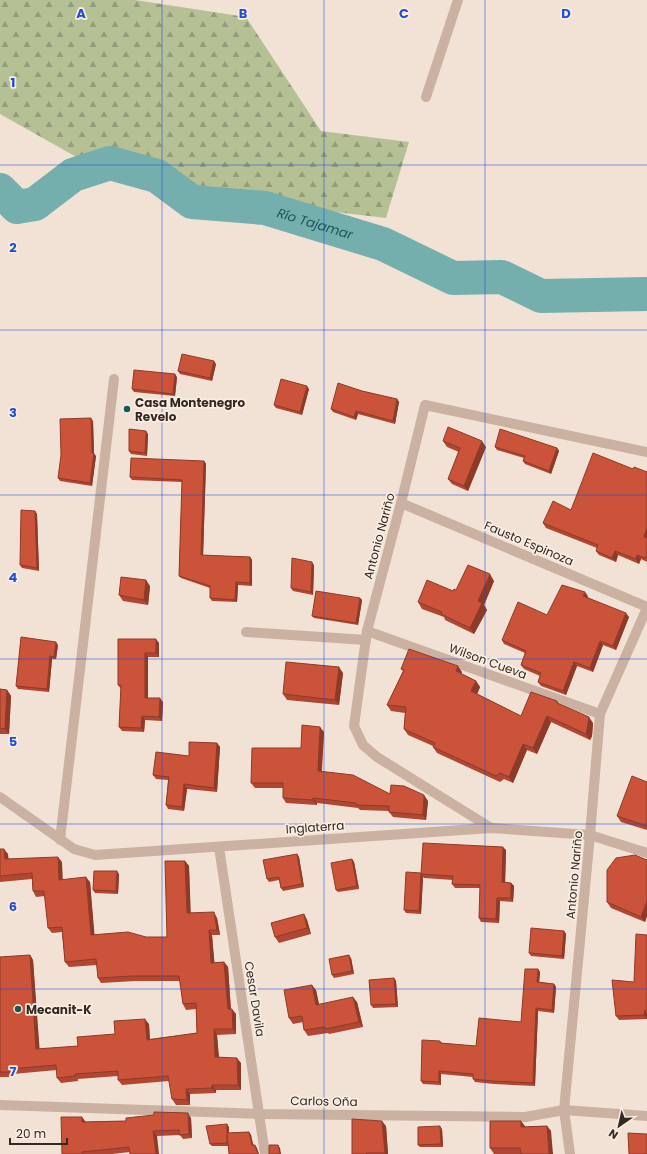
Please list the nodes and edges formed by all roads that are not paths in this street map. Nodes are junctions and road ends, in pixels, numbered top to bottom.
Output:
1 (458, 0) edge
2 (426, 97) dead end
3 (114, 378) dead end
4 (647, 452) edge
5 (401, 503) junction
6 (647, 607) edge
7 (246, 632) dead end
8 (366, 636) junction
9 (600, 714) junction
10 (0, 797) edge
11 (491, 828) junction
12 (590, 835) junction
13 (60, 840) junction
14 (219, 847) junction
15 (647, 853) edge
16 (0, 1105) edge
17 (564, 1110) junction
18 (260, 1114) junction
19 (647, 1116) edge
20 (265, 1154) edge
21 (570, 1154) edge

1 - 2 street
3 - 13 street
4 - 5 street, Antonio Nariño
5 - 6 street, Fausto Espinoza
5 - 8 street, Antonio Nariño
6 - 9 street, Antonio Nariño
7 - 8 street, Wilson Cueva
8 - 9 street, Wilson Cueva
8 - 11 street, Antonio Nariño
9 - 12 street, Antonio Nariño
10 - 13 street, Inglaterra
11 - 12 street, Inglaterra
11 - 14 street, Inglaterra
12 - 15 street, Inglaterra
12 - 17 street, Antonio Nariño
13 - 14 street, Inglaterra
14 - 18 street, Cesar Davila
16 - 18 street, Carlos Oña
17 - 18 street, Carlos Oña
17 - 19 street, Carlos Oña
17 - 21 street, Antonio Nariño
18 - 20 street, Cesar Davila

